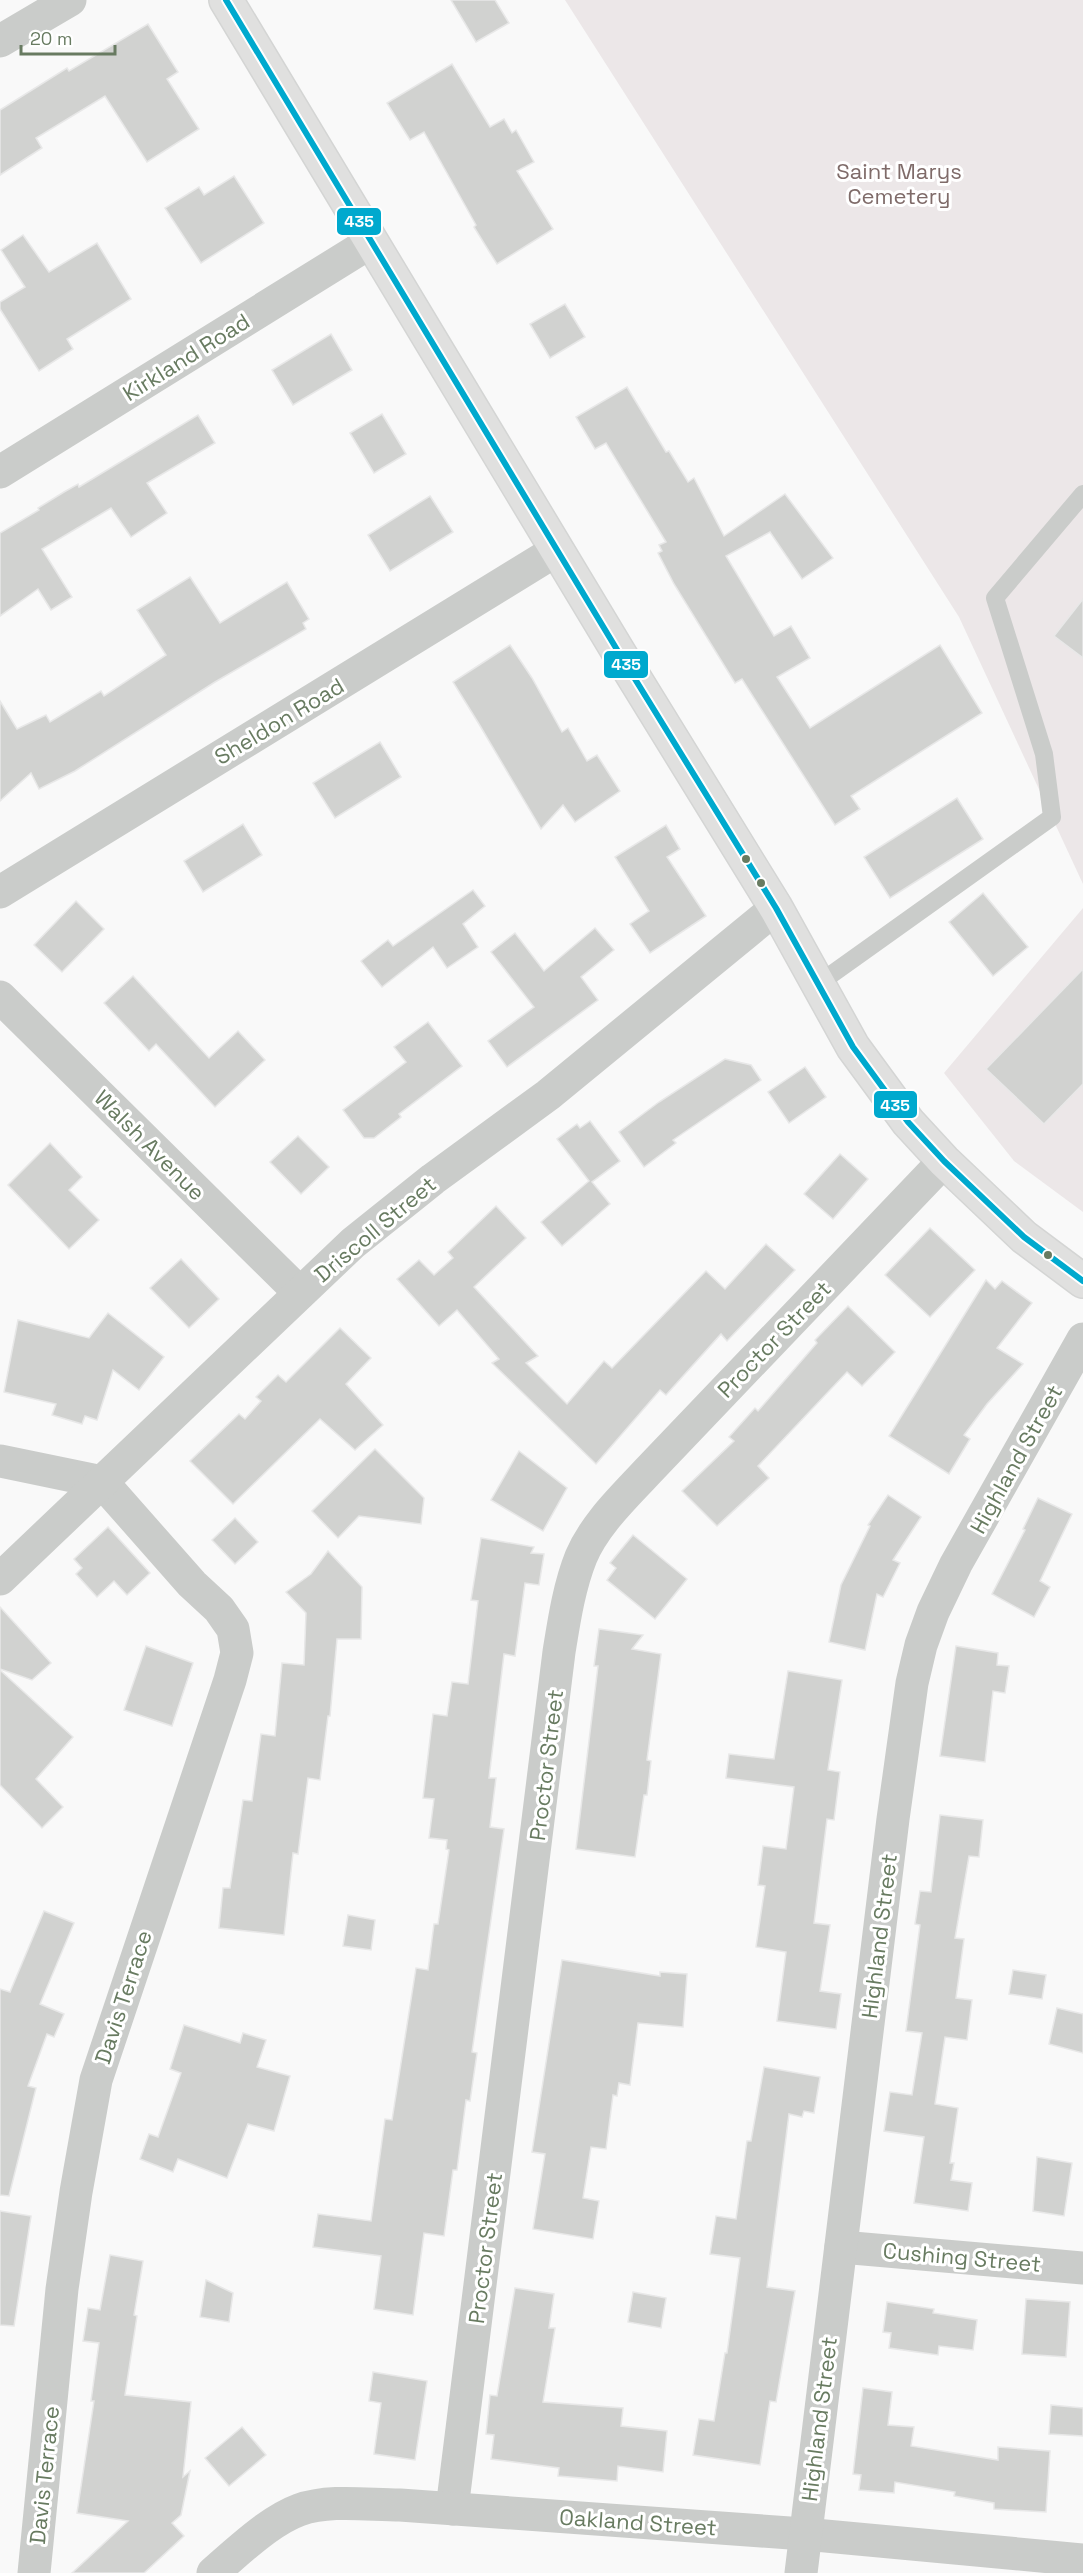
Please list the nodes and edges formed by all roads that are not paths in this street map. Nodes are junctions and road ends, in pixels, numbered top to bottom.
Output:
1 (70, 0) edge
2 (226, 0) edge
3 (0, 41) edge
4 (371, 242) junction
5 (0, 472) edge
6 (1083, 494) edge
7 (557, 550) junction
8 (0, 891) edge
9 (776, 908) junction
10 (818, 984) junction
11 (0, 997) edge
12 (951, 1168) junction
13 (1083, 1281) edge
14 (300, 1293) junction
15 (1083, 1339) edge
16 (0, 1461) edge
17 (102, 1482) junction
18 (0, 1579) edge
19 (841, 2247) junction
20 (1083, 2268) edge
21 (452, 2510) junction
22 (804, 2534) junction
23 (1083, 2560) edge
24 (34, 2573) edge
25 (213, 2573) edge
26 (801, 2573) edge

1 - 3 street
2 - 4 highway
4 - 5 street, Kirkland Road
4 - 7 highway
6 - 10 lane
7 - 8 street, Sheldon Road
7 - 9 highway
9 - 10 highway
9 - 14 street, Driscoll Street
10 - 12 highway
11 - 14 street, Walsh Avenue
12 - 13 highway
12 - 21 street, Proctor Street
14 - 17 street, Driscoll Street
15 - 19 street, Highland Street
16 - 17 street
17 - 18 street, Driscoll Street
17 - 24 street, Davis Terrace
19 - 20 street, Cushing Street
19 - 22 street, Highland Street
21 - 22 street, Oakland Street
21 - 25 street, Oakland Street
22 - 23 street, Oakland Street
22 - 26 street, Highland Street

